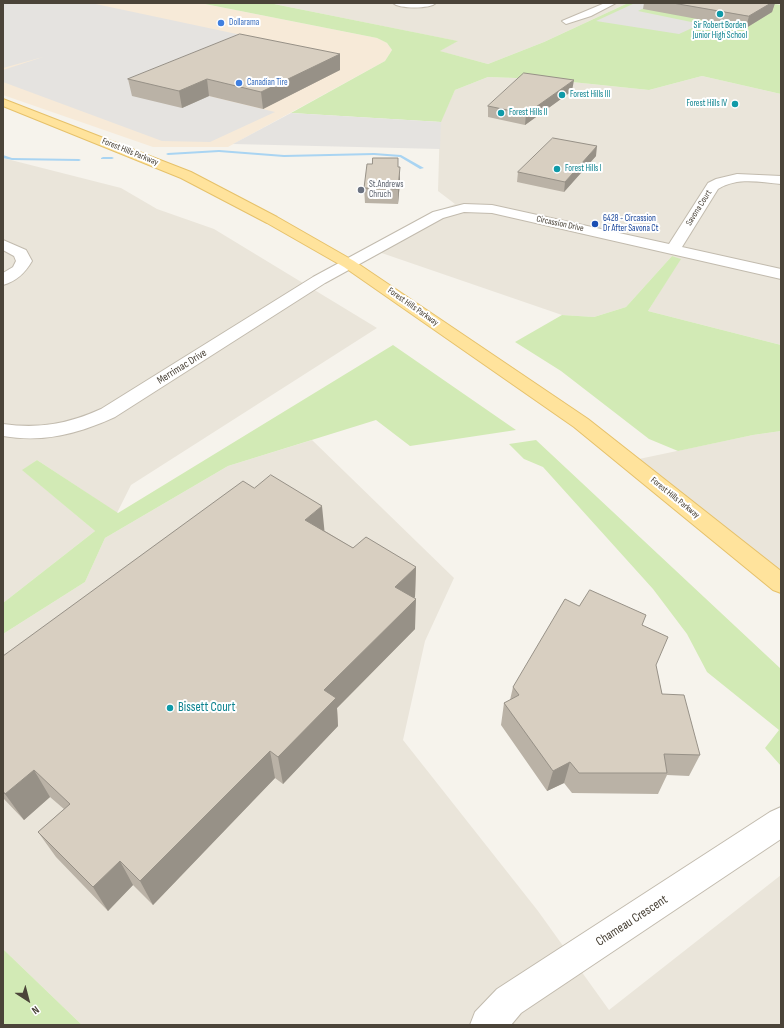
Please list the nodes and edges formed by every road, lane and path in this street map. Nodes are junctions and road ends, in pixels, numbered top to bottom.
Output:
1 (397, 3) edge
2 (432, 3) edge
3 (592, 3) edge
4 (609, 4) edge
5 (566, 21) dead end
6 (3, 102) edge
7 (781, 180) edge
8 (3, 244) edge
9 (673, 249) junction
10 (349, 264) junction
11 (781, 274) edge
12 (3, 280) edge
13 (3, 430) edge
14 (781, 584) edge
15 (781, 822) edge
16 (488, 1025) edge

1 - 2 street
3 - 4 street
4 - 5 street
6 - 10 main road, Forest Hills Parkway
7 - 9 street, Savona Court
8 - 12 street
9 - 10 street, Circassion Drive
9 - 11 street, Circassion Drive
10 - 13 street, Merrimac Drive
10 - 14 main road, Forest Hills Parkway
15 - 16 street, Chameau Crescent

